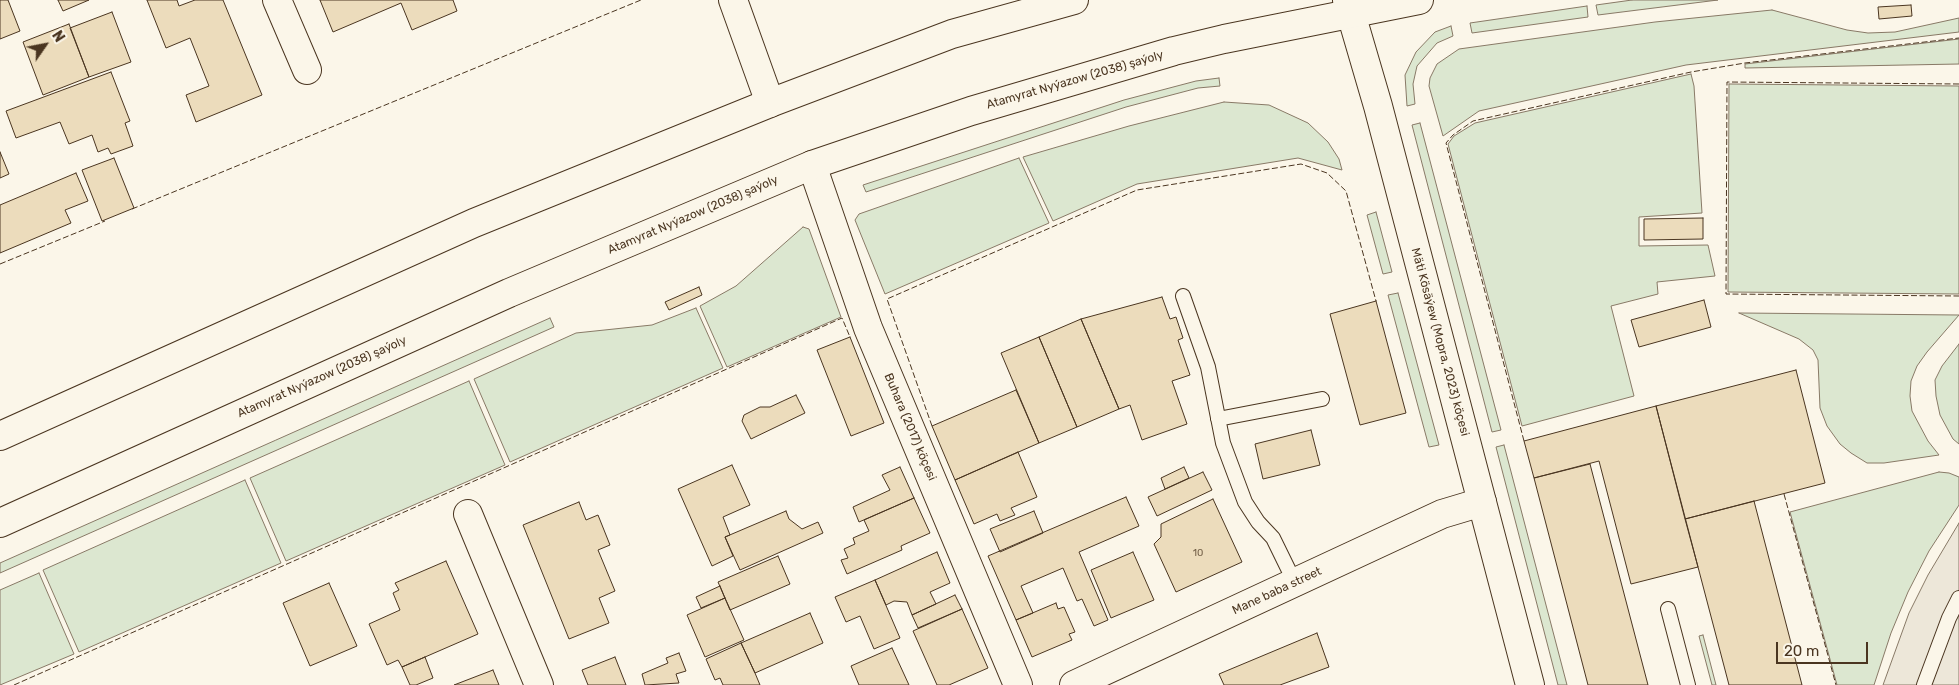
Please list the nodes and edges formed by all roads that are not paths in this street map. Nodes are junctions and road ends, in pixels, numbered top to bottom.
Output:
1 (277, 0) edge
2 (733, 0) edge
3 (1074, 0) edge
4 (1419, 0) edge
5 (1349, 7) edge
6 (307, 70) dead end
7 (770, 103) junction
8 (812, 165) junction
9 (1183, 296) dead end
10 (1322, 399) dead end
11 (1218, 419) junction
12 (0, 436) edge
13 (1482, 502) junction
14 (468, 514) dead end
15 (0, 523) edge
16 (1295, 583) junction
17 (1959, 598) edge
18 (1668, 609) dead end
19 (540, 685) edge
20 (1018, 685) edge
21 (1074, 685) edge
22 (1530, 685) edge
23 (1688, 685) edge
24 (1924, 685) edge

1 - 6 main road
2 - 7 main road
3 - 7 main road
4 - 5 main road, Atamyrat Nyýazow (2038) şaýoly
5 - 8 main road, Atamyrat Nyýazow (2038) şaýoly
5 - 13 main road, Mäti Kösäýew (Mopra, 2023) köçesi
7 - 12 main road
8 - 15 main road, Atamyrat Nyýazow (2038) şaýoly
8 - 20 main road, Buhara (2017) köçesi
9 - 11 lane
10 - 11 lane
11 - 16 lane
13 - 16 main road, Mane baba street
13 - 22 main road, Mäti Kösäýew (Mopra, 2023) köçesi
14 - 19 main road
16 - 21 main road, Mane baba street
17 - 24 lane
18 - 23 lane

